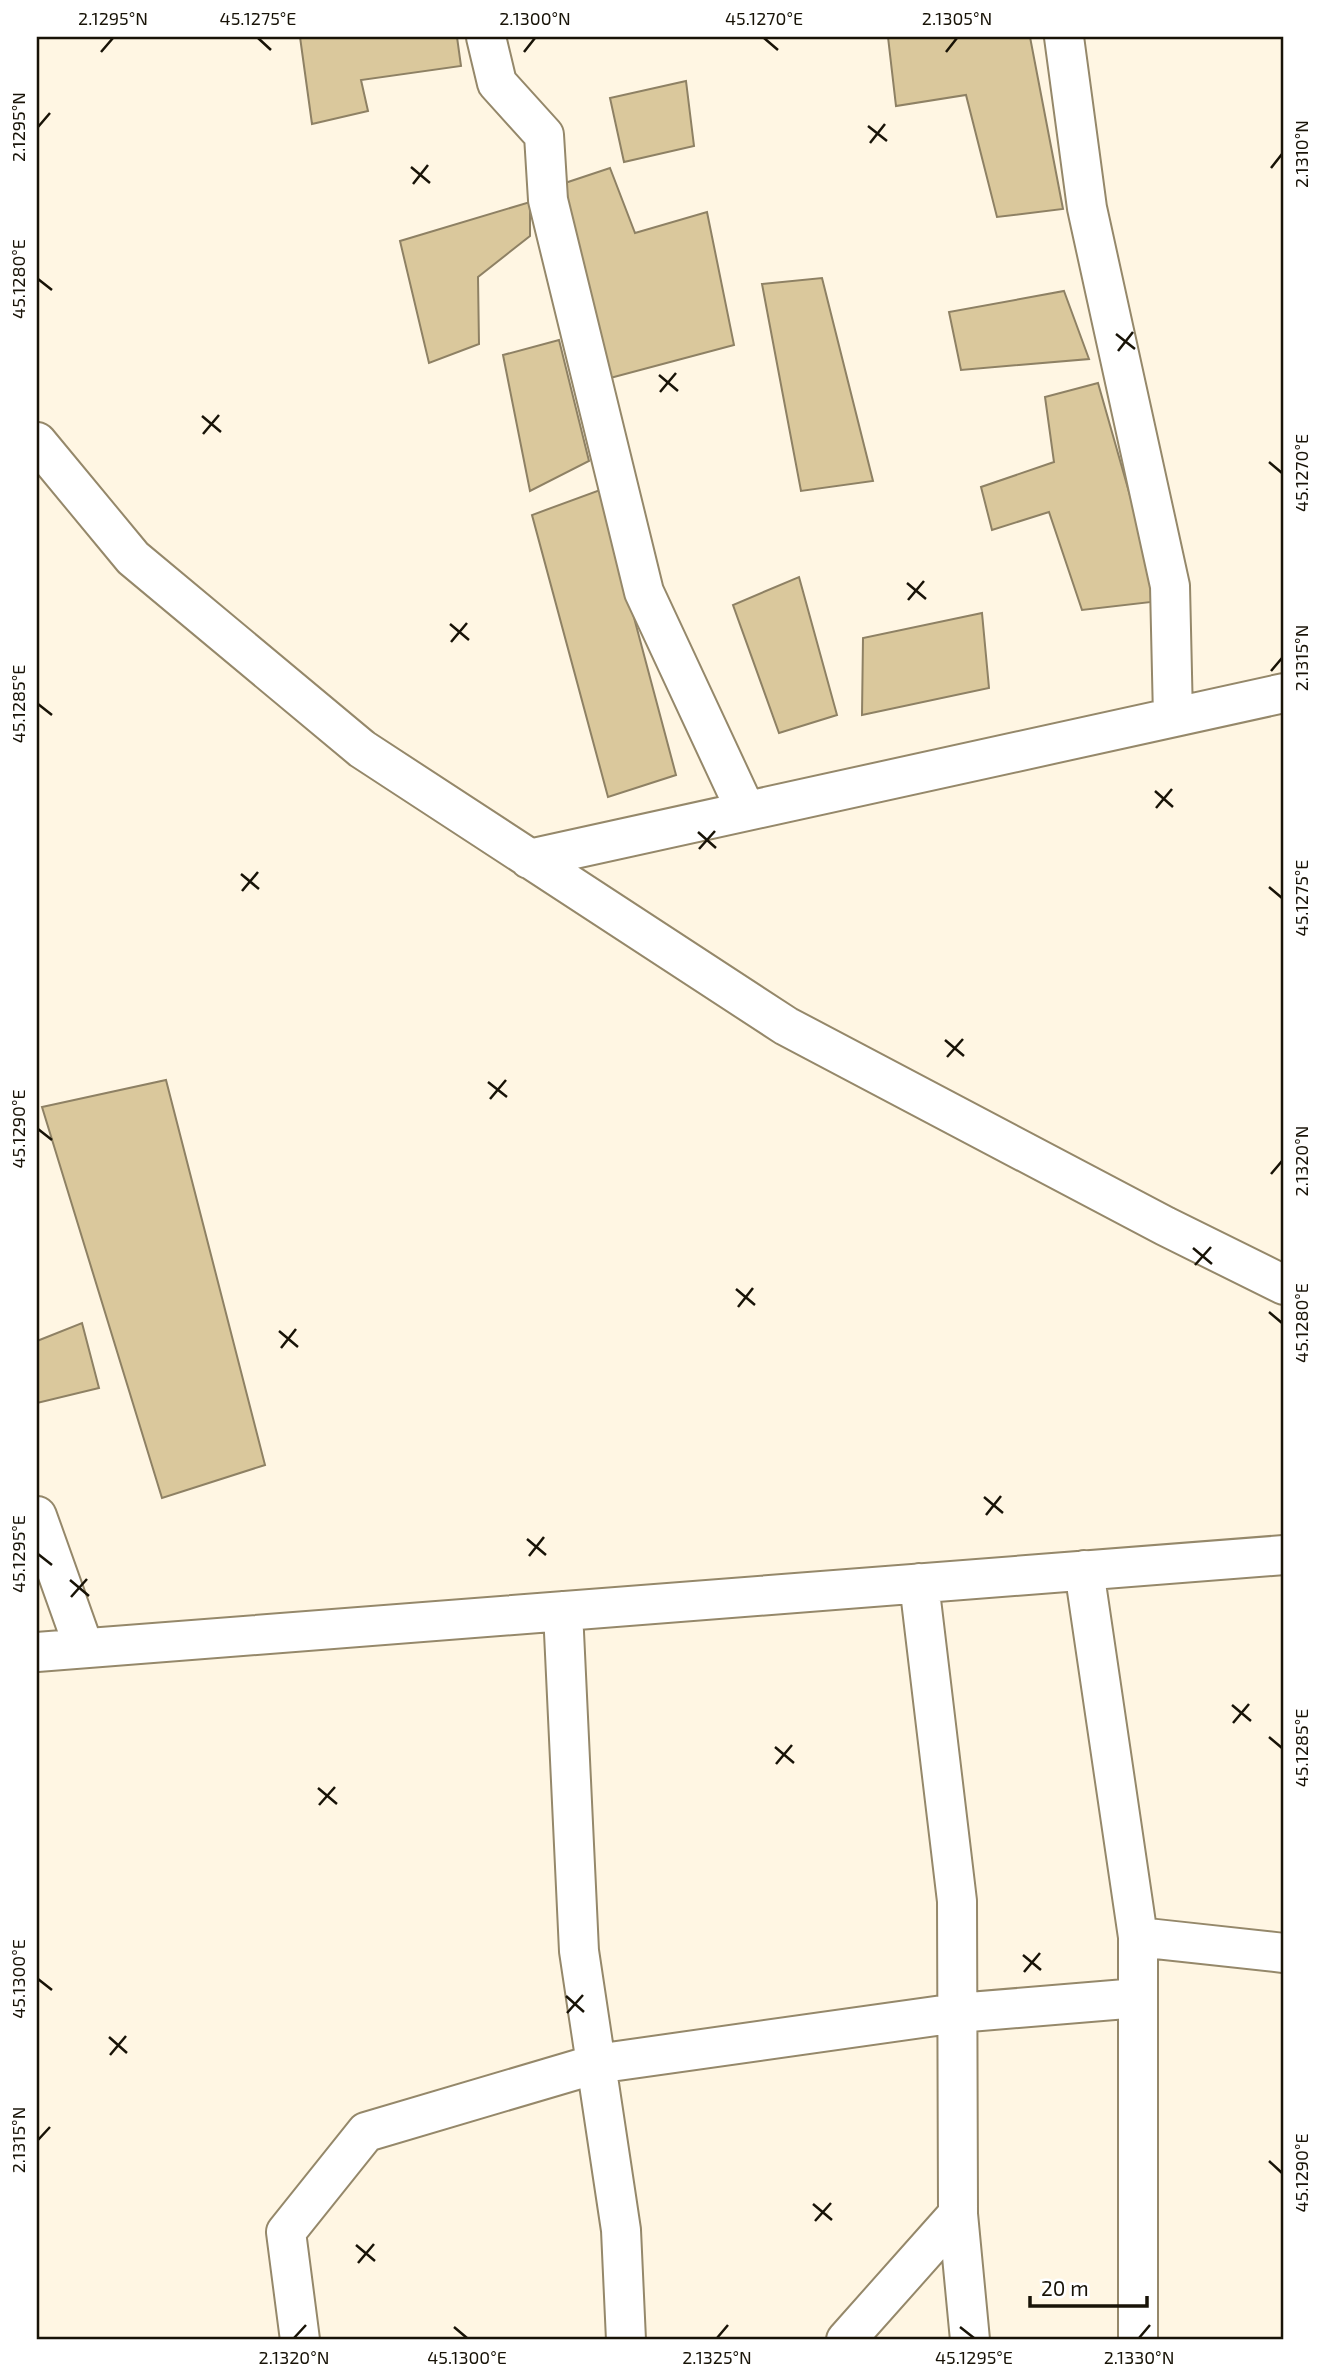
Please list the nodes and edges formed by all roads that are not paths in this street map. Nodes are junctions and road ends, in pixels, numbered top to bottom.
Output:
1 (486, 37) edge
2 (1064, 37) edge
3 (37, 442) edge
4 (1284, 693) edge
5 (1173, 717) junction
6 (746, 811) junction
7 (529, 859) junction
8 (1284, 1285) edge
9 (37, 1516) edge
10 (1284, 1555) edge
11 (1084, 1570) junction
12 (919, 1583) junction
13 (564, 1611) junction
14 (84, 1648) junction
15 (37, 1652) edge
16 (1138, 1937) junction
17 (1284, 1954) edge
18 (1138, 1998) junction
19 (957, 2013) junction
20 (596, 2064) junction
21 (958, 2214) junction
22 (300, 2340) edge
23 (626, 2340) edge
24 (846, 2340) edge
25 (970, 2340) edge
26 (1138, 2340) edge

1 - 6 street
2 - 5 street
3 - 7 street
4 - 5 street
5 - 6 street
6 - 7 street
7 - 8 street
9 - 14 street
10 - 11 street
11 - 12 street
11 - 16 street
12 - 13 street
12 - 19 street
13 - 14 street
13 - 20 street
14 - 15 street
16 - 17 street
16 - 18 street
18 - 19 street
18 - 26 street
19 - 20 street
19 - 21 street
20 - 22 street
20 - 23 street
21 - 24 street
21 - 25 street

